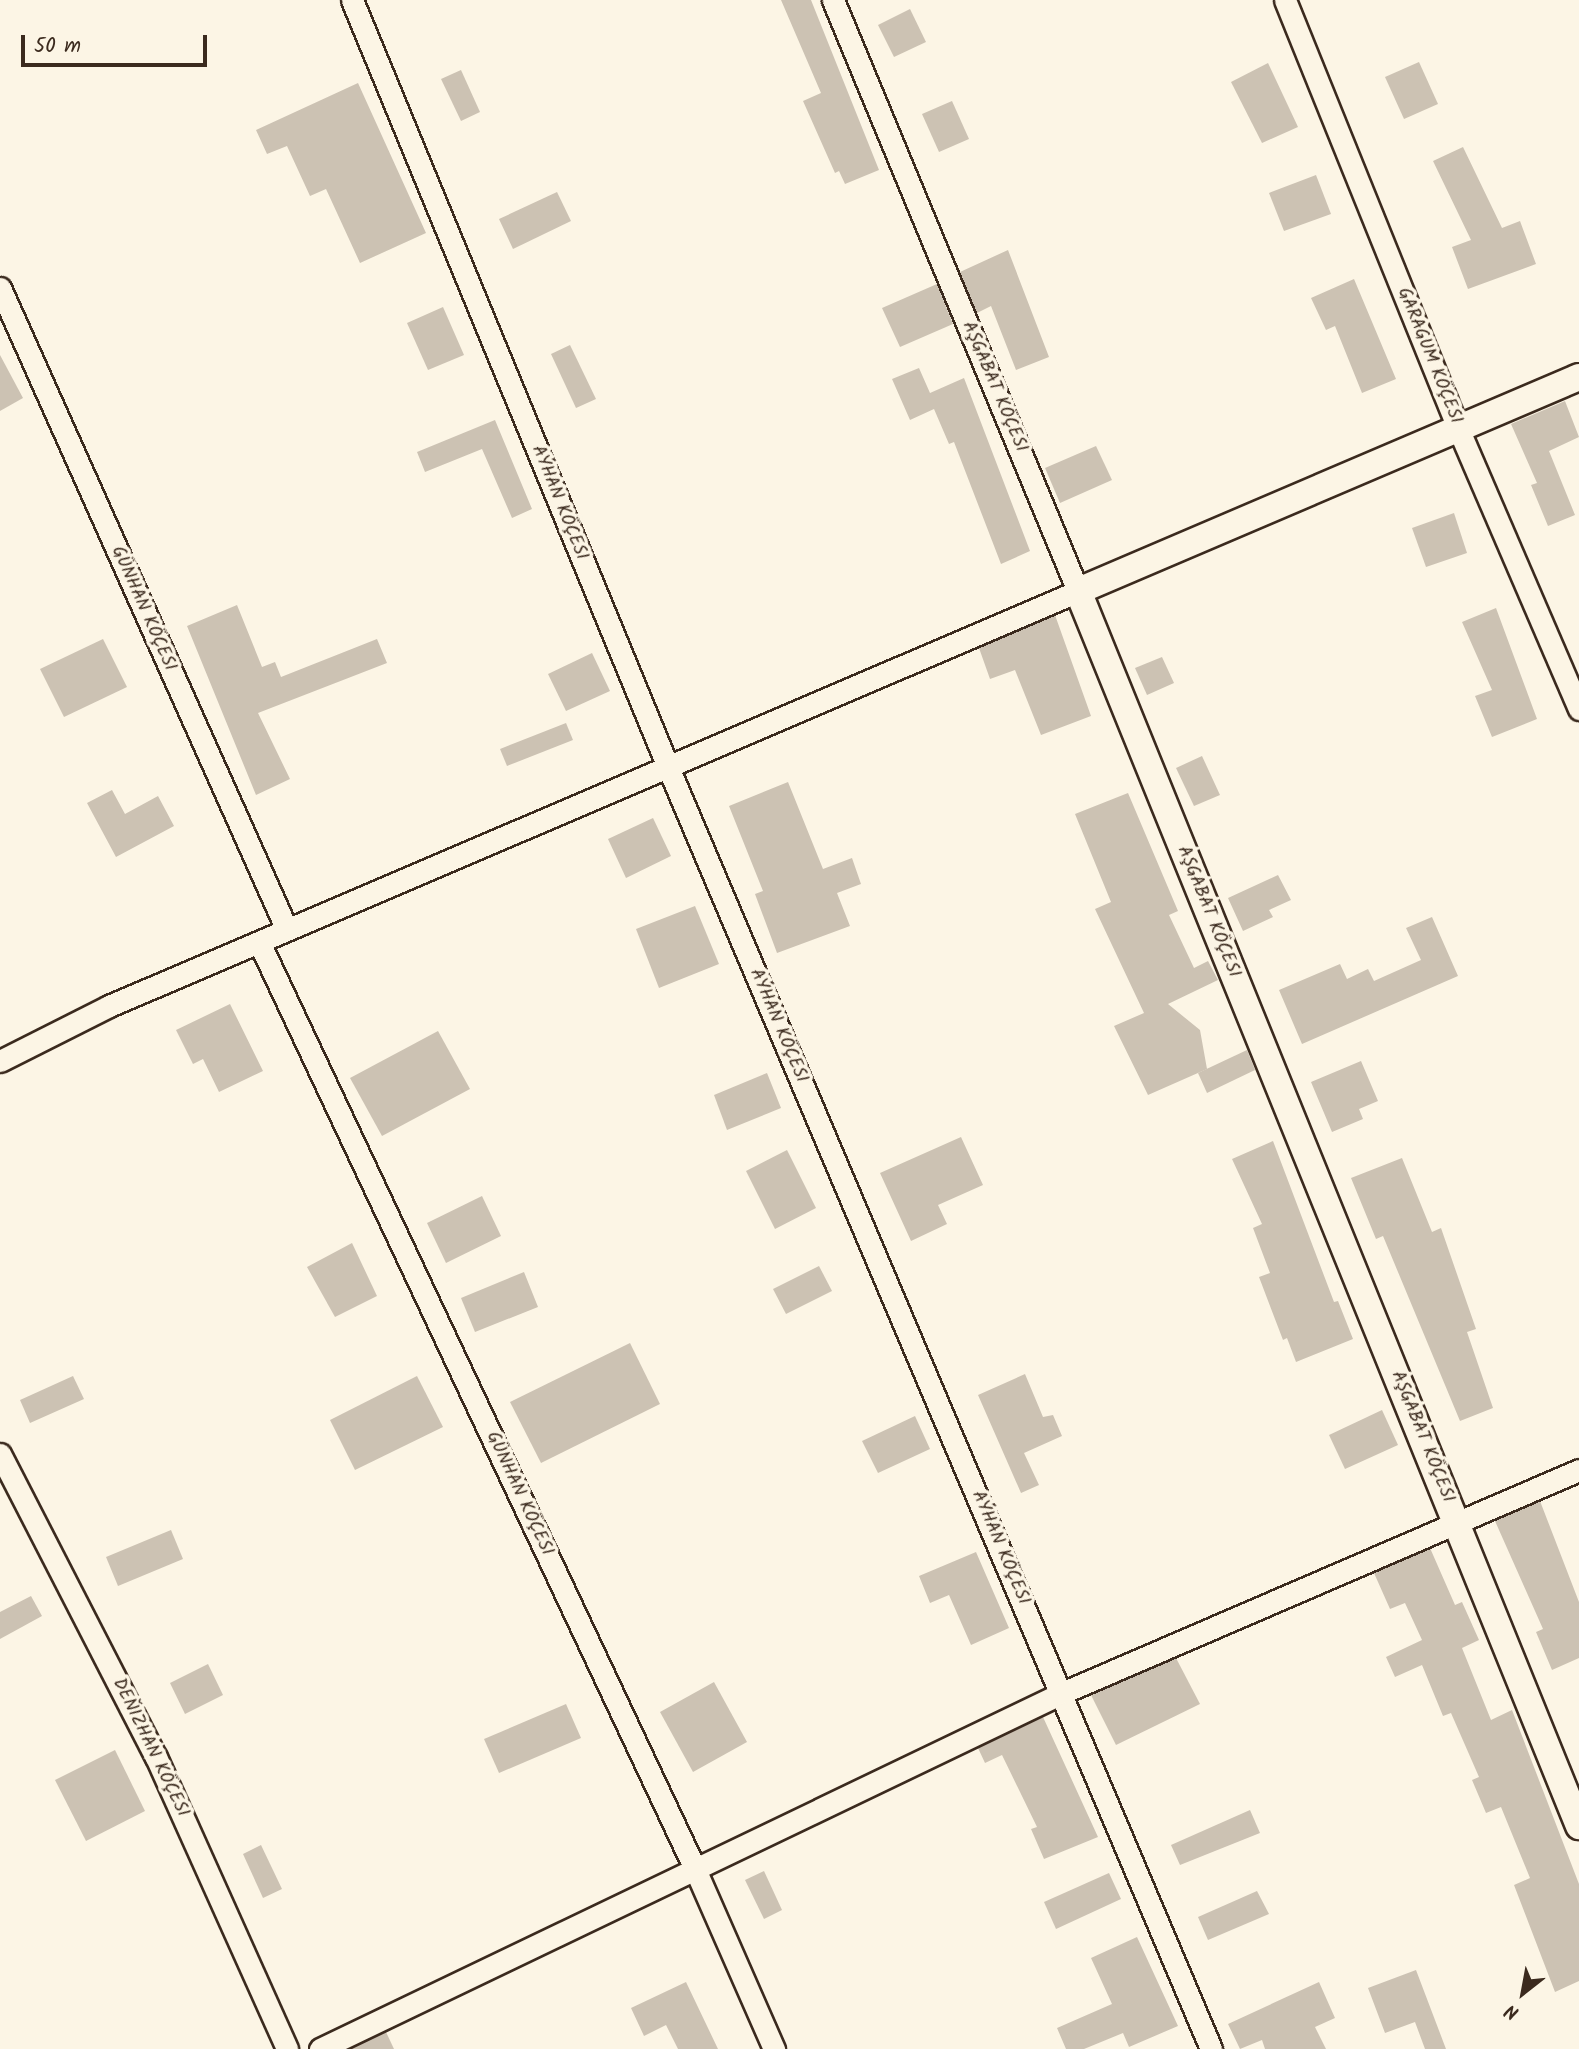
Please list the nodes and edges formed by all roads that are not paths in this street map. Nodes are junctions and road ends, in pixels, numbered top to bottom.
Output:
1 (352, 0) edge
2 (833, 0) edge
3 (1285, 0) edge
4 (0, 288) edge
5 (1579, 377) edge
6 (1458, 428) junction
7 (1078, 591) junction
8 (1579, 709) edge
9 (668, 767) junction
10 (287, 930) junction
11 (259, 942) junction
12 (0, 1061) edge
13 (0, 1454) edge
14 (1579, 1470) edge
15 (1456, 1521) junction
16 (1062, 1693) junction
17 (1579, 1826) edge
18 (695, 1869) junction
19 (287, 2049) edge
20 (320, 2049) edge
21 (774, 2049) edge
22 (1211, 2049) edge

1 - 9 street, AÝHAN KÖÇESI
2 - 7 street, AŞGABAT KÖÇESI
3 - 6 street, GARAGUM KÖÇESI
4 - 10 street, GÜNHAN KÖÇESI
5 - 6 street
6 - 7 street
6 - 8 street, GARAGUM KÖÇESI
7 - 9 street
7 - 15 street, AŞGABAT KÖÇESI
9 - 10 street
9 - 16 street, AÝHAN KÖÇESI
10 - 11 street
11 - 12 street
11 - 18 street, GÜNHAN KÖÇESI
13 - 19 street, DEŇIZHAN KÖÇESI
14 - 15 street
15 - 16 street
15 - 17 street, AŞGABAT KÖÇESI
16 - 18 street
16 - 22 street, AÝHAN KÖÇESI
18 - 20 street
18 - 21 street, GÜNHAN KÖÇESI

